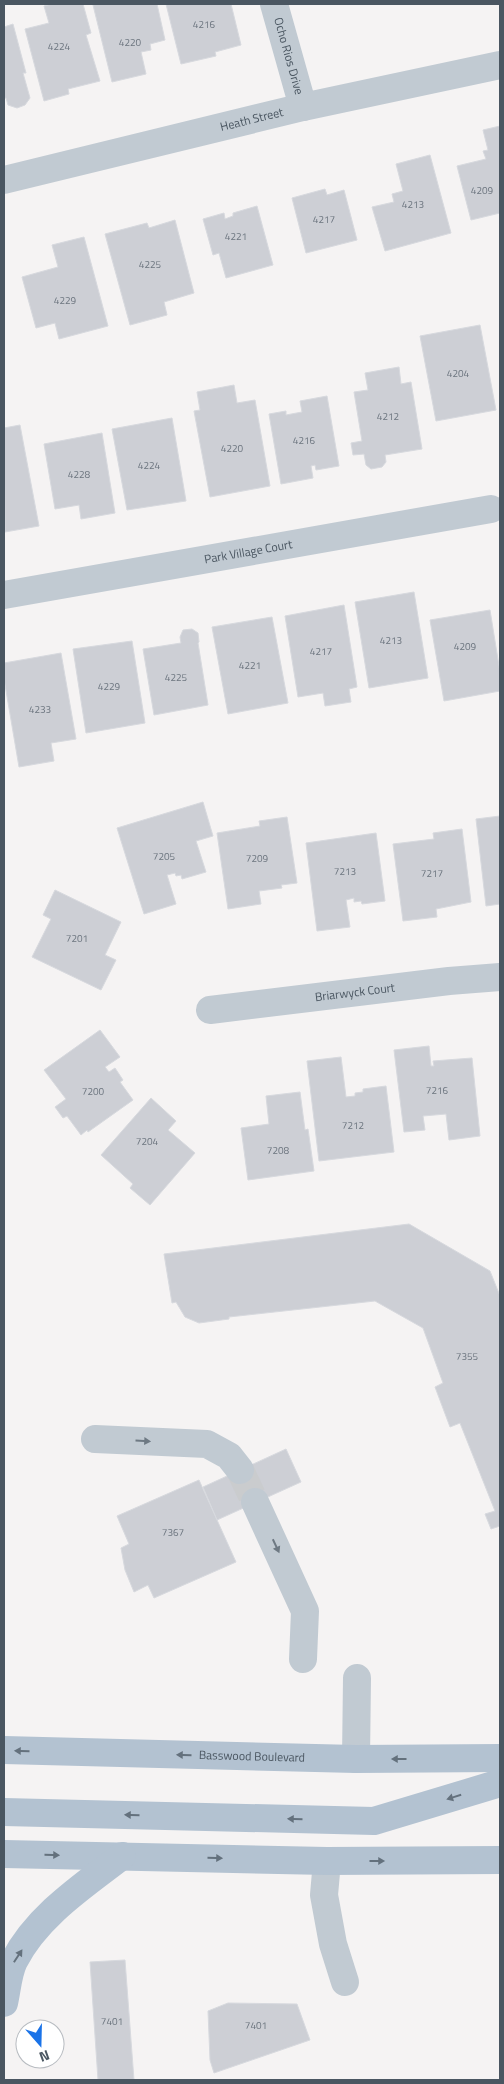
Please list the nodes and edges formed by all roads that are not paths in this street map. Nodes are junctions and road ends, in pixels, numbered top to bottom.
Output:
1 (274, 4) edge
2 (500, 65) edge
3 (303, 107) junction
4 (4, 180) edge
5 (491, 509) dead end
6 (4, 595) edge
7 (500, 977) edge
8 (210, 1010) dead end
9 (95, 1439) dead end
10 (240, 1470) tunnel mouth
11 (255, 1502) tunnel mouth
12 (303, 1659) dead end
13 (356, 1678) dead end
14 (4, 1750) edge
15 (500, 1758) edge
16 (356, 1759) junction
17 (500, 1783) edge
18 (4, 1812) edge
19 (4, 1854) edge
20 (122, 1856) junction
21 (500, 1860) edge
22 (328, 1861) junction
23 (345, 1982) dead end
24 (4, 2002) edge

1 - 3 street, Ocho Rios Drive
2 - 3 street, Heath Street
3 - 4 street, Heath Street
5 - 6 street, Park Village Court
7 - 8 street, Briarwyck Court
9 -> 10 street
11 -> 12 street
13 - 16 street
16 -> 14 main road, Basswood Boulevard
15 -> 16 main road, Basswood Boulevard
17 -> 18 main road
19 -> 20 main road
20 -> 22 main road
24 -> 20 main road
22 -> 21 main road
22 - 23 street

